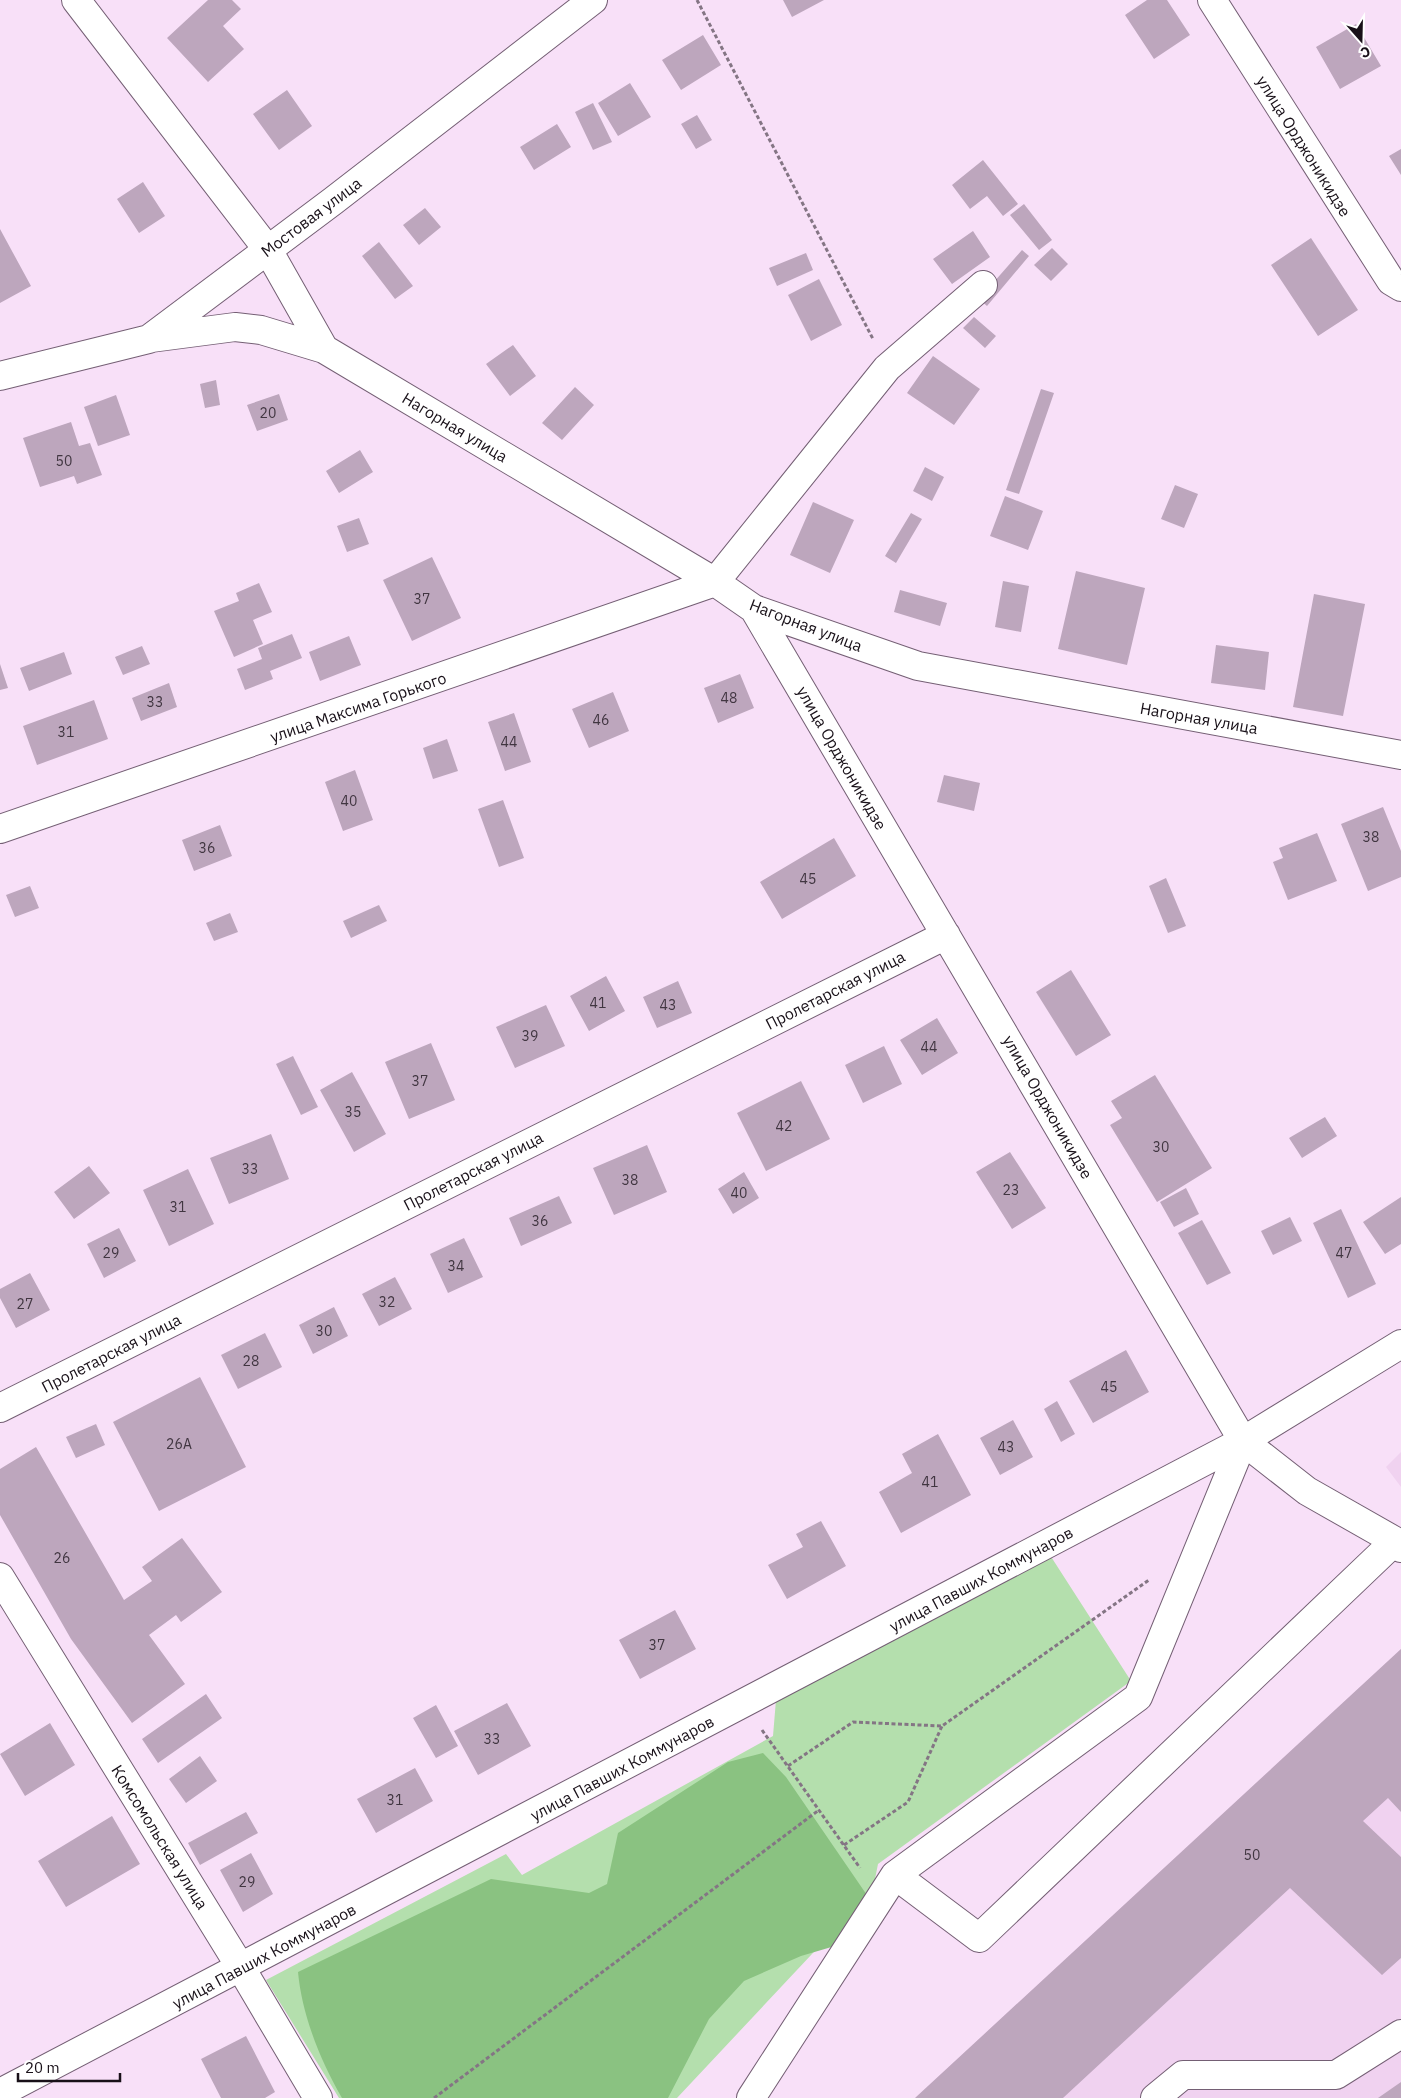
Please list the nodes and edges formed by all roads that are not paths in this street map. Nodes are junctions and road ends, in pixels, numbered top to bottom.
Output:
1 (76, 0) edge
2 (593, 0) edge
3 (1212, 0) edge
4 (268, 250) junction
5 (983, 285) dead end
6 (1401, 287) edge
7 (149, 339) junction
8 (324, 349) junction
9 (0, 376) edge
10 (715, 582) junction
11 (754, 609) junction
12 (1401, 755) edge
13 (0, 829) edge
14 (946, 935) junction
15 (1401, 1344) edge
16 (0, 1408) edge
17 (1243, 1441) junction
18 (1398, 1544) edge
19 (0, 1578) edge
20 (895, 1875) junction
21 (241, 1968) junction
22 (1401, 2034) edge
23 (0, 2093) edge
24 (752, 2097) edge
25 (318, 2098) edge
26 (1155, 2098) edge

1 - 4 street, Нагорная улица
2 - 4 street, Мостовая улица
3 - 6 street, улица Орджоникидзе
4 - 7 street, Мостовая улица
4 - 8 street, Нагорная улица
5 - 10 street
7 - 8 street
7 - 9 street, Мостовая улица
8 - 10 street, Нагорная улица
10 - 11 street, Нагорная улица
10 - 13 street, улица Максима Горького
11 - 12 street, Нагорная улица
11 - 14 street, улица Орджоникидзе
14 - 16 street, Пролетарская улица
14 - 17 street, улица Орджоникидзе
15 - 17 street, улица Павших Коммунаров
17 - 18 street, улица Орджоникидзе
17 - 20 street
17 - 21 street, улица Павших Коммунаров
18 - 20 street
19 - 21 street, Комсомольская улица
20 - 24 street
21 - 23 street, улица Павших Коммунаров
21 - 25 street, Комсомольская улица
22 - 26 street

